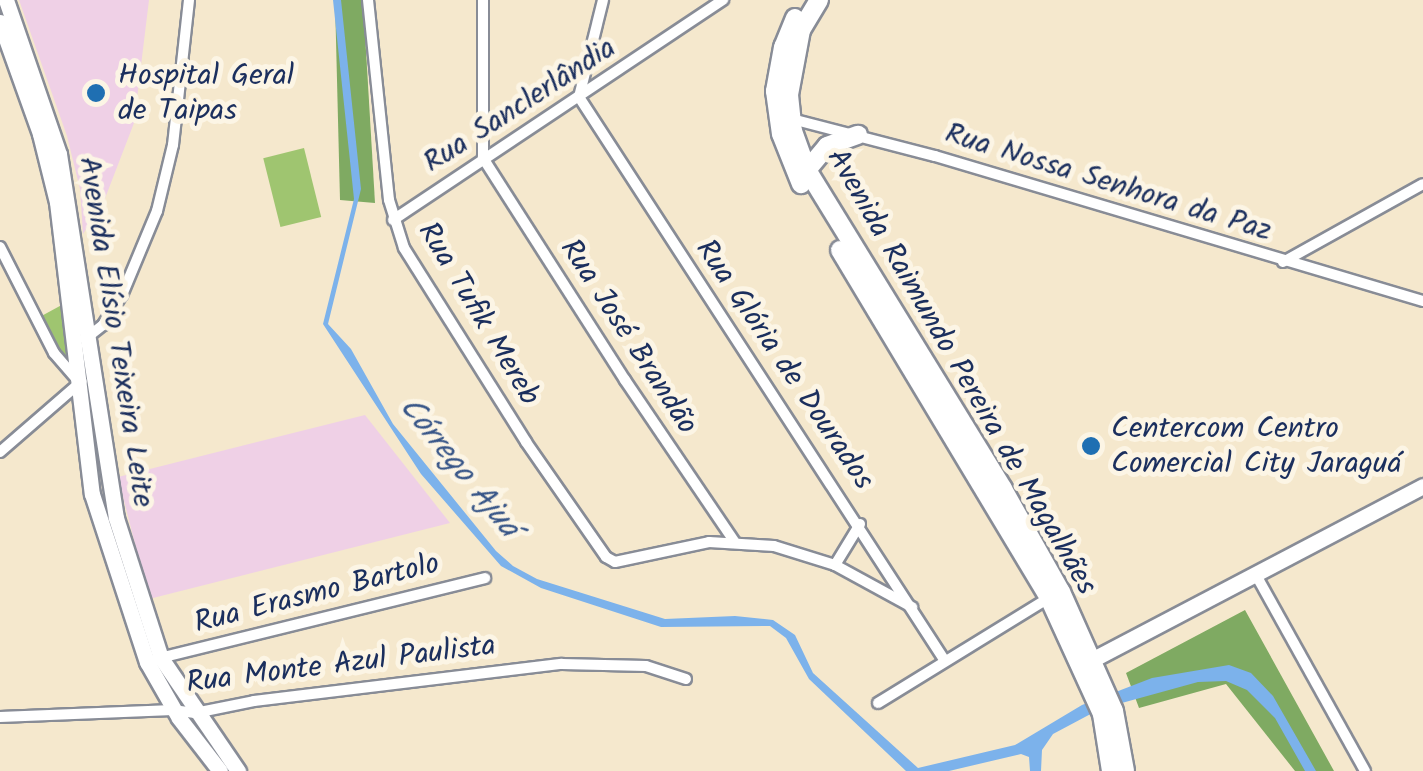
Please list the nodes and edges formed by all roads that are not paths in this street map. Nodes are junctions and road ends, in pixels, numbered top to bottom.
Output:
1 (6, 0) edge
2 (189, 0) edge
3 (368, 0) edge
4 (483, 0) edge
5 (723, 0) edge
6 (805, 0) edge
7 (819, 0) edge
8 (601, 3) edge
9 (0, 22) edge
10 (579, 97) junction
11 (784, 117) junction
12 (858, 136) junction
13 (484, 158) junction
14 (807, 170) junction
15 (1423, 184) edge
16 (393, 220) junction
17 (0, 247) edge
18 (1283, 262) junction
19 (1423, 301) edge
20 (90, 338) junction
21 (73, 340) junction
22 (86, 381) junction
23 (0, 452) edge
24 (1423, 486) edge
25 (860, 524) junction
26 (734, 542) junction
27 (835, 565) junction
28 (1256, 575) junction
29 (485, 578) dead end
30 (1055, 595) junction
31 (912, 608) junction
32 (154, 660) junction
33 (946, 661) junction
34 (1088, 662) junction
35 (686, 679) dead end
36 (878, 703) dead end
37 (173, 710) junction
38 (1108, 713) junction
39 (196, 714) junction
40 (0, 717) edge
41 (220, 771) edge
42 (238, 771) edge
43 (1111, 771) edge
44 (1125, 771) edge
45 (1365, 771) edge

1 - 20 main road, Avenida Elísio Teixeira Leite
2 - 20 street
3 - 16 street, Rua Tufik Mereb
4 - 13 street
5 - 10 street, Rua Sanclerlândia
6 - 11 main road, Avenida Raimundo Pereira de Magalhães
7 - 11 main road, Avenida Raimundo Pereira de Magalhães
8 - 10 street
9 - 21 main road, Avenida Elísio Teixeira Leite
10 - 13 street, Rua Sanclerlândia
10 - 25 street, Rua Glória de Dourados
11 - 12 street, Rua Nossa Senhora da Paz
11 - 14 main road, Avenida Raimundo Pereira de Magalhães
11 - 30 main road, Avenida Raimundo Pereira de Magalhães
12 - 14 main road
12 - 18 street, Rua Nossa Senhora da Paz
13 - 16 street, Rua Sanclerlândia
13 - 26 street, Rua José Brandão
14 - 30 main road, Avenida Raimundo Pereira de Magalhães
15 - 18 street
16 - 26 street, Rua Tufik Mereb
17 - 22 street
18 - 19 street, Rua Nossa Senhora da Paz
20 - 21 street
20 - 22 main road, Avenida Elísio Teixeira Leite
21 - 22 main road, Avenida Elísio Teixeira Leite
22 - 23 street
22 - 32 main road, Avenida Elísio Teixeira Leite
24 - 28 main road
25 - 27 street
25 - 31 street, Rua Glória de Dourados
26 - 27 street
27 - 31 street
28 - 34 main road
28 - 45 street
29 - 32 street, Rua Erasmo Bartolo
30 - 33 street
30 - 34 main road, Avenida Raimundo Pereira de Magalhães
31 - 33 street, Rua Glória de Dourados
32 - 37 main road, Avenida Elísio Teixeira Leite
32 - 39 main road, Avenida Elísio Teixeira Leite
33 - 36 street
34 - 38 main road, Avenida Raimundo Pereira de Magalhães
35 - 39 street, Rua Monte Azul Paulista
37 - 39 street, Rua Monte Azul Paulista
37 - 40 street, Rua Monte Azul Paulista
37 - 41 main road, Avenida Elísio Teixeira Leite
38 - 43 main road, Avenida Raimundo Pereira de Magalhães
38 - 44 main road, Avenida Raimundo Pereira de Magalhães
39 - 42 main road, Avenida Elísio Teixeira Leite

